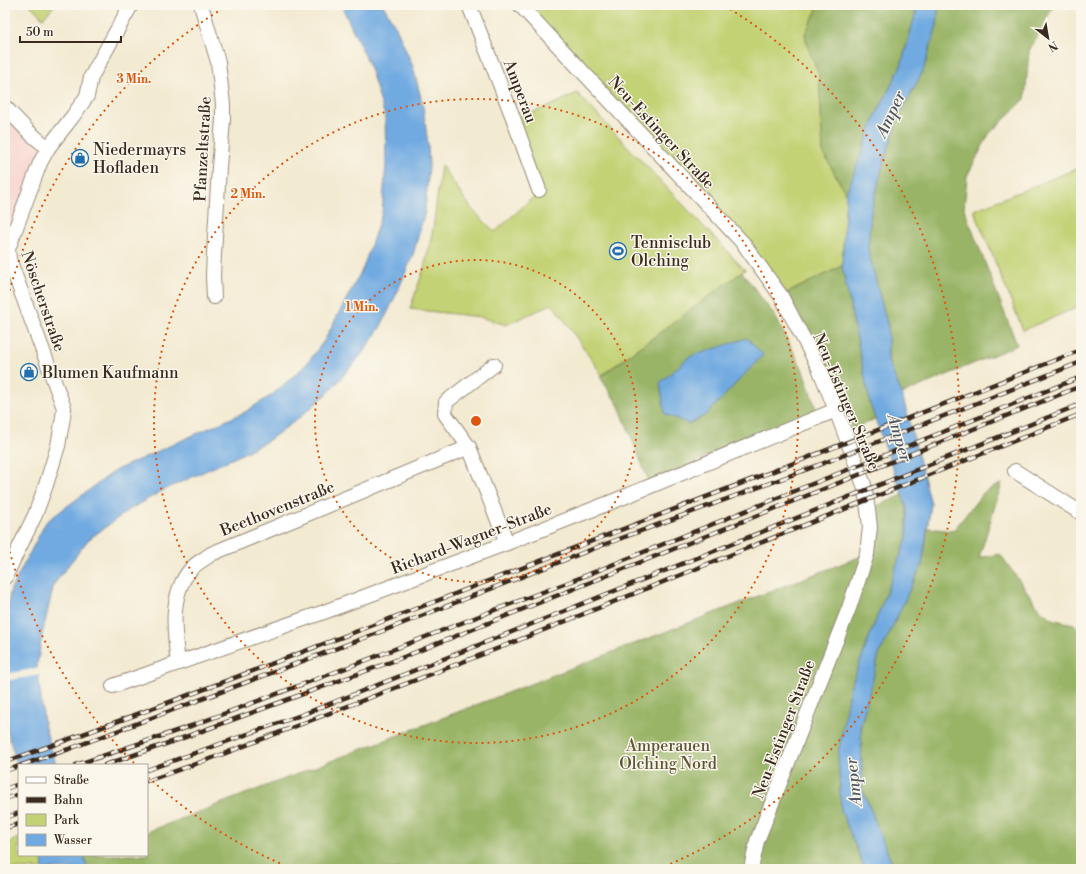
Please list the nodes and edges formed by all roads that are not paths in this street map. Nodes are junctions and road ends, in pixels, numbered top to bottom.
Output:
1 (131, 5) edge
2 (201, 5) edge
3 (469, 5) edge
4 (520, 5) edge
5 (5, 108) edge
6 (48, 148) junction
7 (539, 190) dead end
8 (214, 297) dead end
9 (494, 365) dead end
10 (836, 410) junction
11 (469, 447) junction
12 (1015, 471) dead end
13 (1081, 513) edge
14 (508, 543) junction
15 (5, 577) edge
16 (178, 663) junction
17 (114, 686) dead end
18 (751, 869) edge

1 - 6 street, Nöscherstraße
2 - 8 street, Pfanzeltstraße
3 - 7 street, Amperau
4 - 10 street, Neu-Estinger Straße
5 - 6 street
6 - 15 street, Nöscherstraße
9 - 11 street
10 - 14 street, Richard-Wagner-Straße
10 - 18 street, Neu-Estinger Straße
11 - 14 street
11 - 16 street, Beethovenstraße
12 - 13 street
14 - 16 street, Richard-Wagner-Straße
16 - 17 street, Richard-Wagner-Straße

